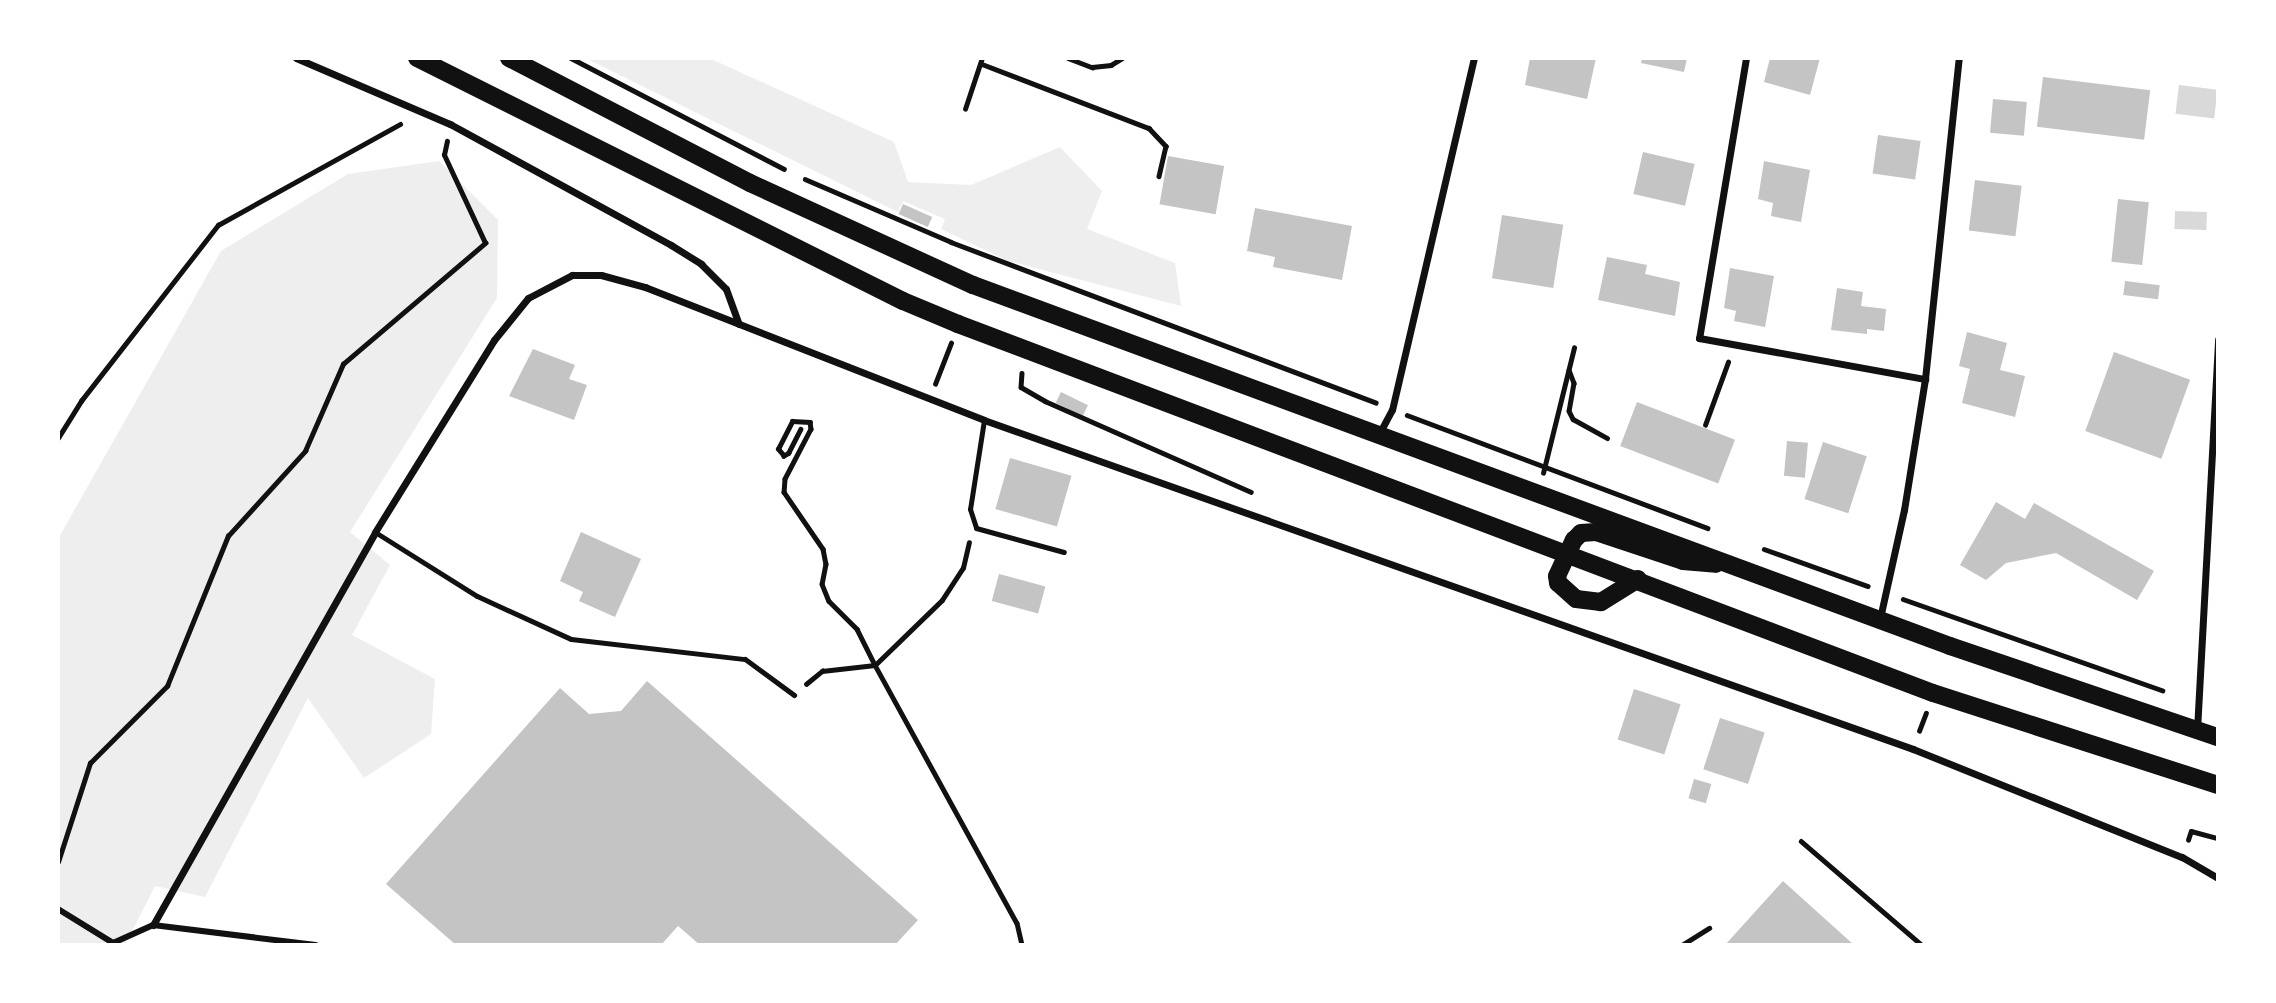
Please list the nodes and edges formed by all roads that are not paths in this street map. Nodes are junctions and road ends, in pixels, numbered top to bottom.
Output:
1 (296, 58) edge
2 (417, 58) edge
3 (509, 58) edge
4 (1474, 58) edge
5 (1746, 58) edge
6 (1959, 58) edge
7 (739, 324) junction
8 (2218, 340) edge
9 (1925, 379) junction
10 (984, 420) junction
11 (1378, 435) junction
12 (375, 532) junction
13 (1064, 552) dead end
14 (1567, 553) junction
15 (1744, 568) junction
16 (1638, 579) junction
17 (1880, 618) junction
18 (794, 695) road end
19 (2197, 731) junction
20 (2218, 737) edge
21 (2218, 785) edge
22 (2218, 878) edge
23 (58, 909) edge
24 (153, 925) junction
25 (316, 945) edge

1 - 7 street
2 - 14 main road
3 - 11 main road
4 - 11 street
5 - 9 street
6 - 9 street
7 - 10 street
7 - 12 street
8 - 19 street
9 - 17 street
10 - 13 lane
10 - 22 street
11 - 15 main road
12 - 18 lane
12 - 24 street
14 - 15 main road
14 - 16 main road
14 - 16 main road
15 - 17 main road
16 - 21 main road
17 - 19 main road
19 - 20 main road
23 - 24 street
24 - 25 street

